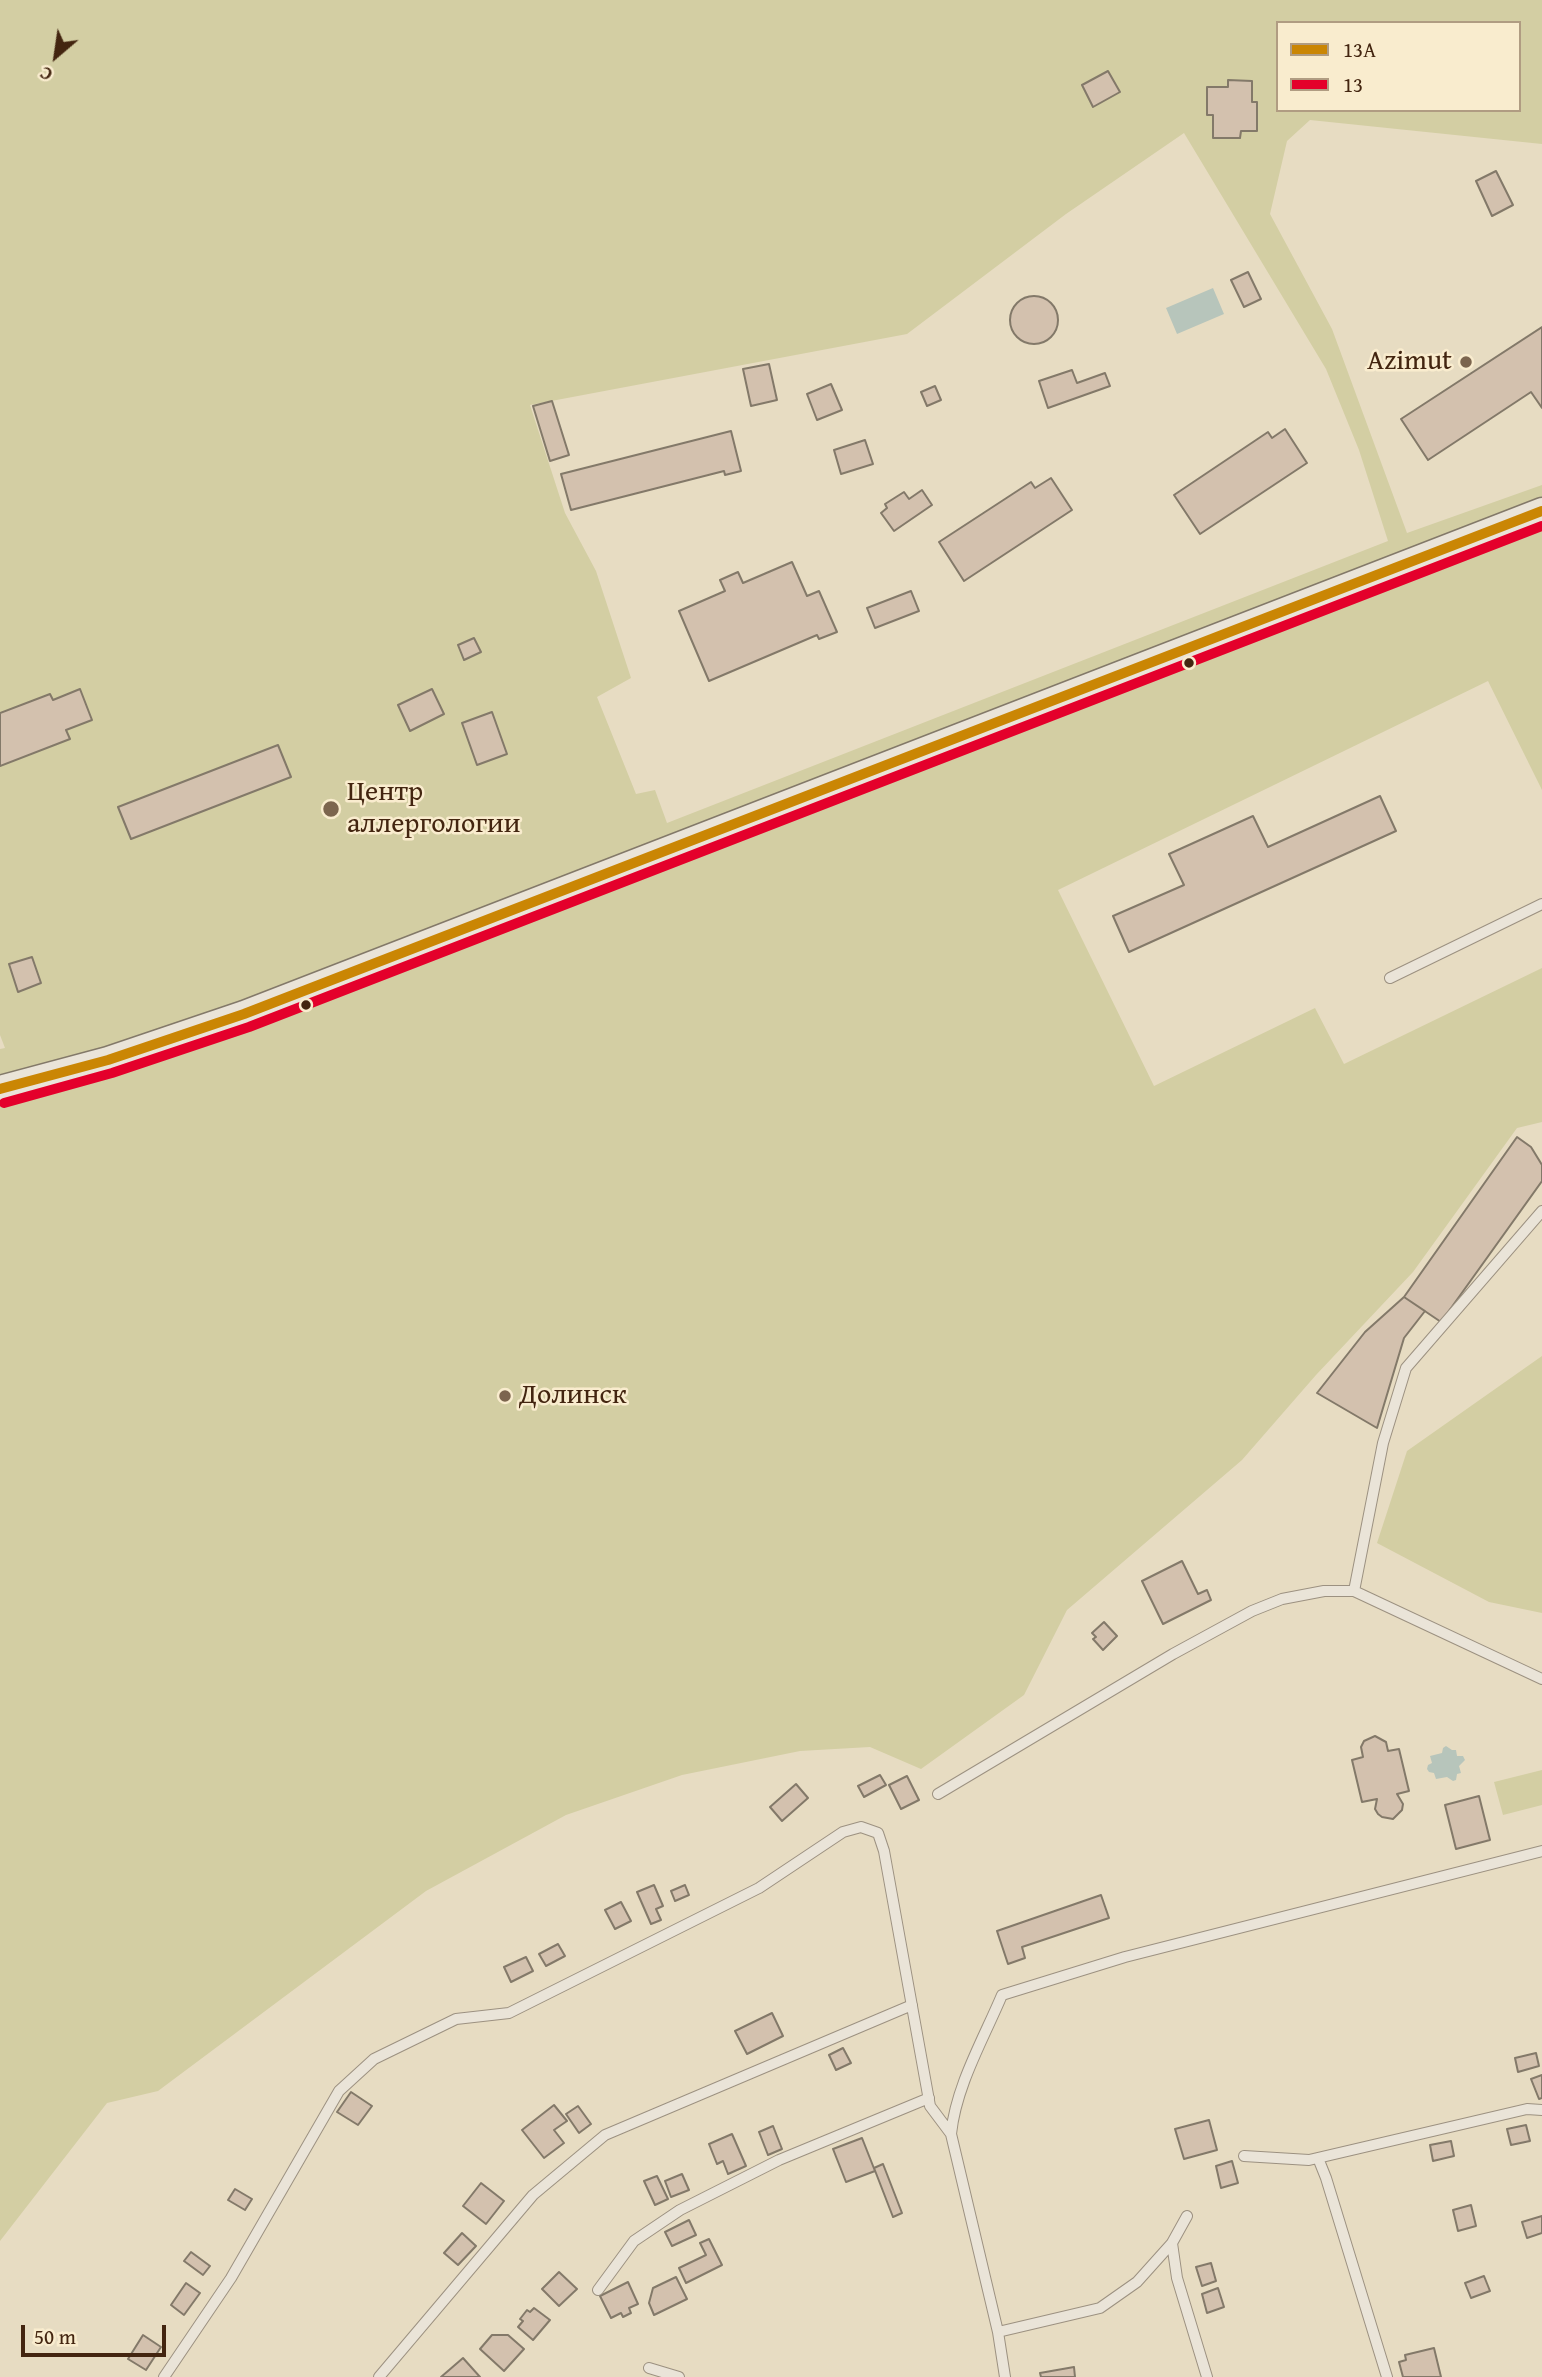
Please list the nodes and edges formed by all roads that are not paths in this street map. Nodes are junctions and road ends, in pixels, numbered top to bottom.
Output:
1 (1542, 511) edge
2 (1542, 904) edge
3 (1390, 978) dead end
4 (0, 1089) edge
5 (1542, 1211) edge
6 (1354, 1591) junction
7 (1542, 1679) edge
8 (938, 1794) dead end
9 (1542, 1851) edge
10 (912, 2005) junction
11 (929, 2098) junction
12 (1542, 2110) edge
13 (951, 2134) junction
14 (1244, 2156) dead end
15 (1318, 2158) junction
16 (1187, 2216) dead end
17 (1172, 2243) junction
18 (598, 2290) dead end
19 (998, 2332) junction
20 (649, 2368) dead end
21 (164, 2377) edge
22 (379, 2377) edge
23 (678, 2377) edge
24 (1005, 2377) edge
25 (1207, 2377) edge
26 (1387, 2377) edge

1 - 4 street
2 - 3 lane
5 - 6 lane
6 - 7 lane
6 - 8 lane
9 - 13 lane
10 - 11 lane
10 - 21 lane
10 - 22 lane
11 - 13 lane
11 - 18 lane
12 - 15 lane
13 - 19 lane
14 - 15 lane
15 - 26 lane
16 - 17 lane
17 - 19 lane
17 - 25 lane
19 - 24 lane
20 - 23 lane

